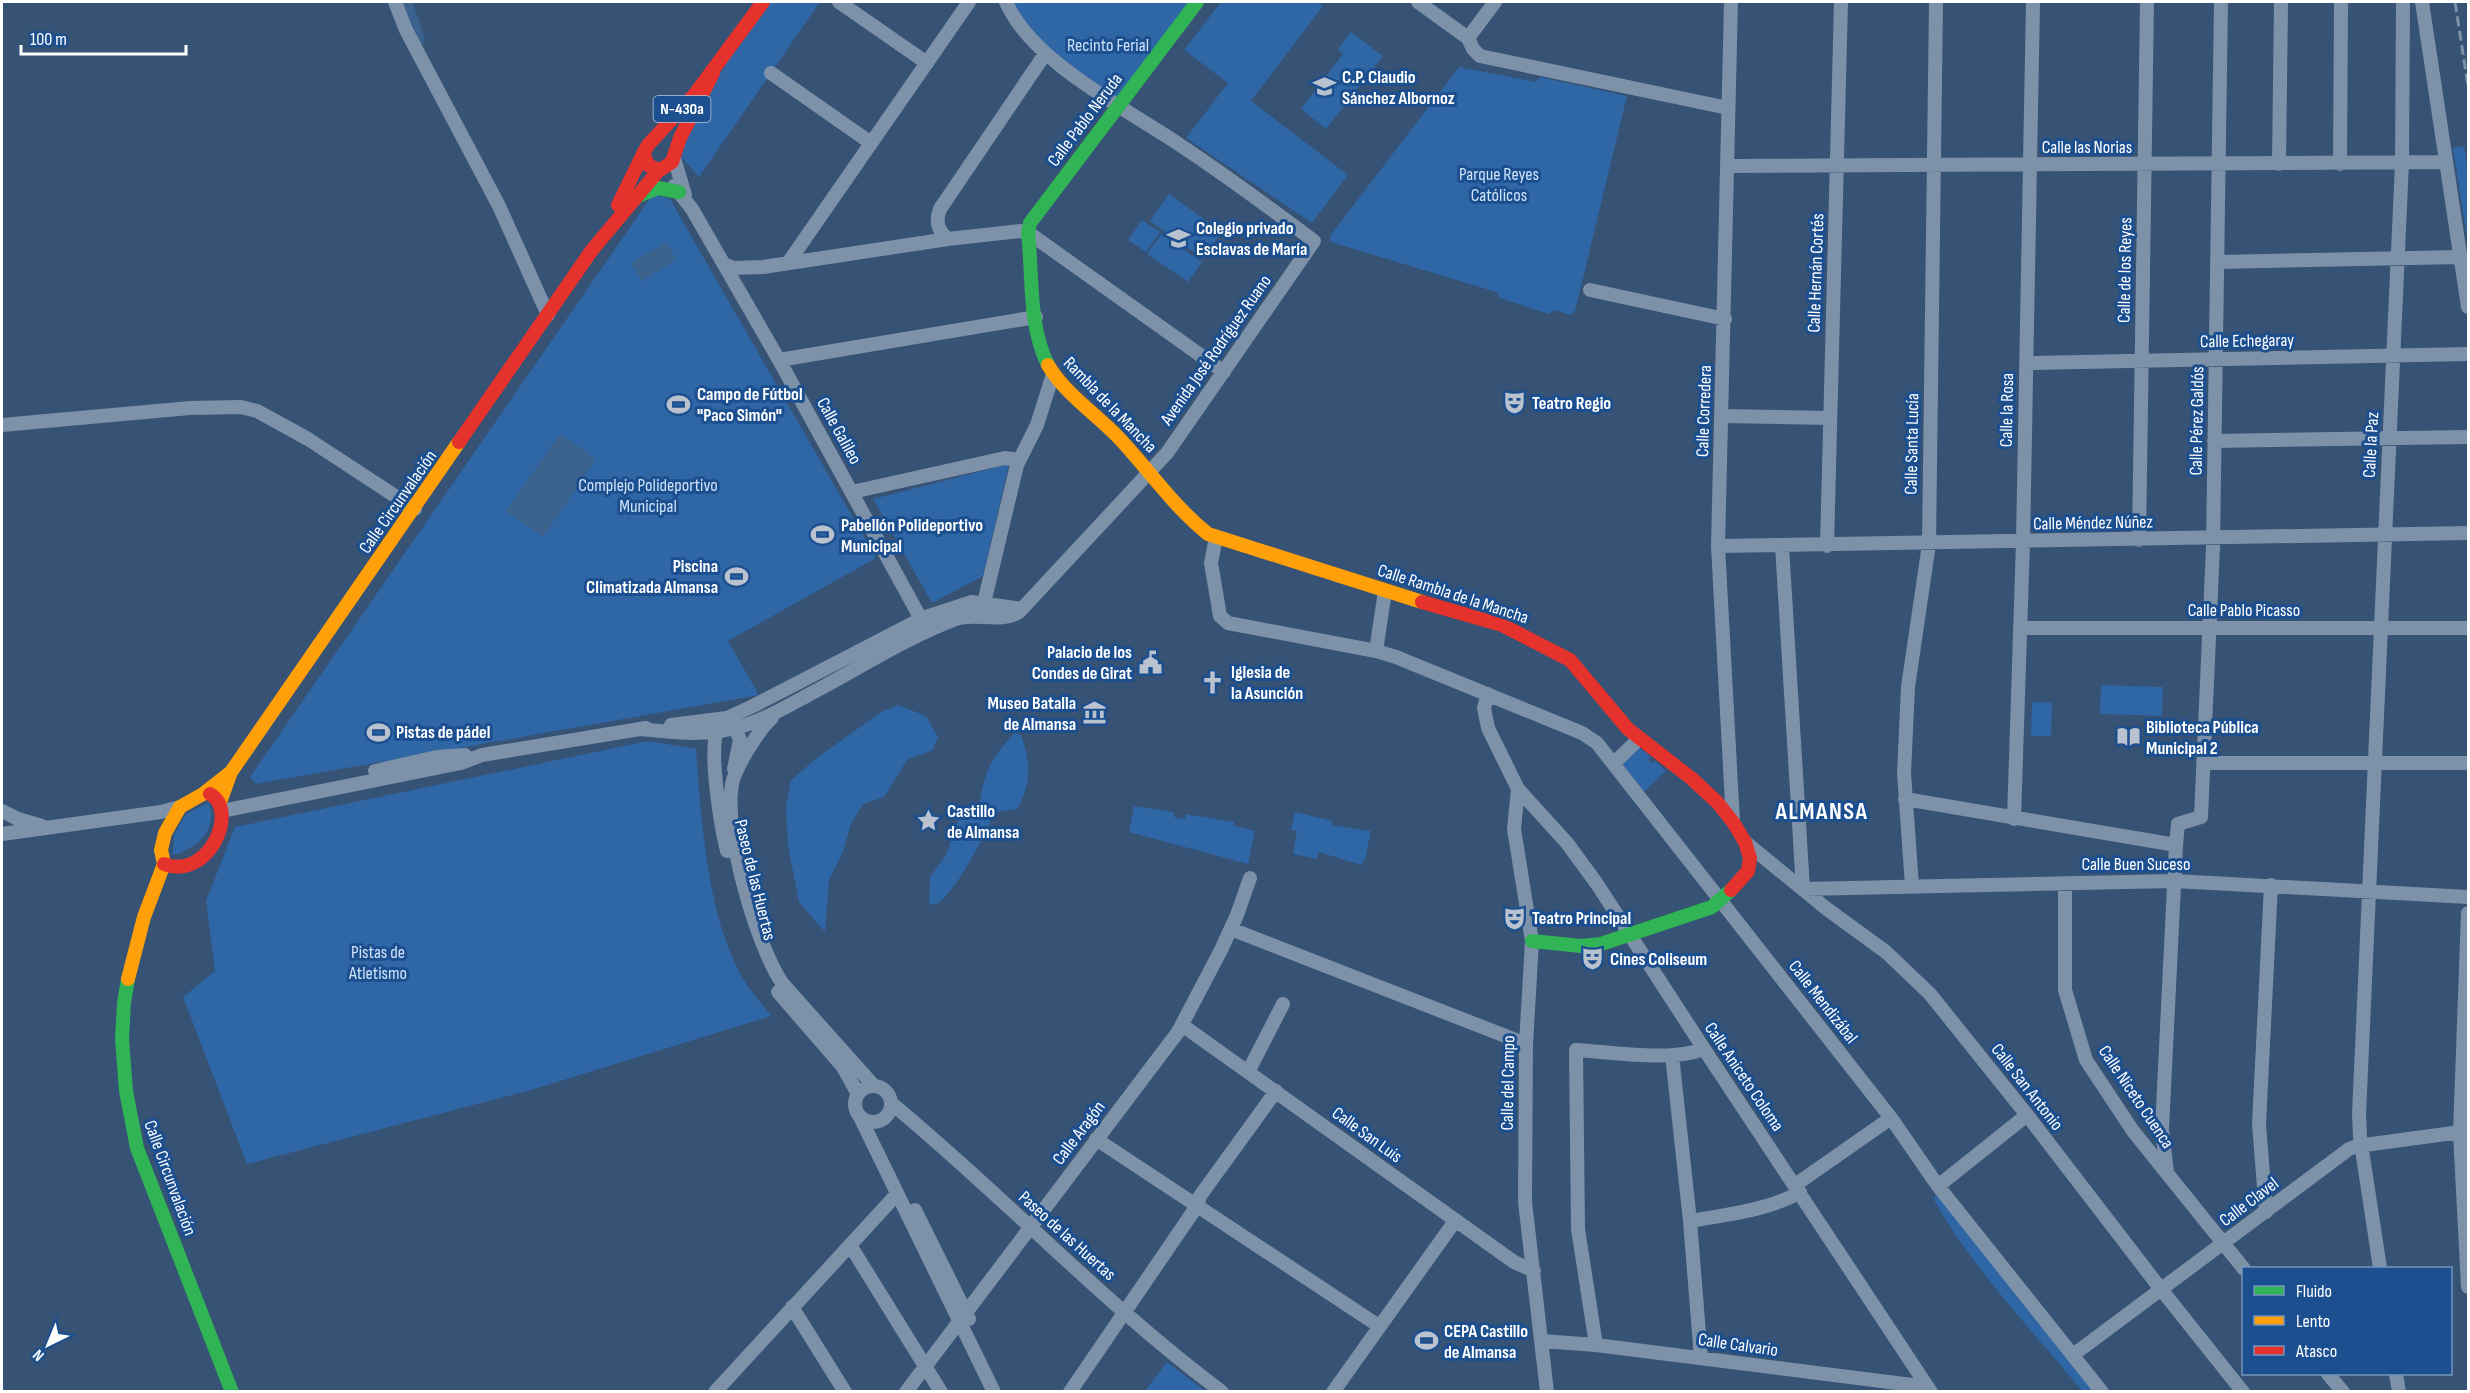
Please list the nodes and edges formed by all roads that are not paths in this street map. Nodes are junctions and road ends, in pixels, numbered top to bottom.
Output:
1 (395, 2) edge
2 (763, 2) edge
3 (839, 2) edge
4 (969, 2) edge
5 (1005, 2) edge
6 (1197, 2) edge
7 (1418, 2) edge
8 (1495, 2) edge
9 (1731, 2) edge
10 (1841, 2) edge
11 (1936, 2) edge
12 (2033, 2) edge
13 (2147, 2) edge
14 (2221, 2) edge
15 (2281, 2) edge
16 (2342, 2) edge
17 (2403, 2) edge
18 (2422, 2) edge
19 (1468, 38) junction
20 (1045, 54) junction
21 (927, 63) junction
22 (713, 73) junction
23 (771, 73) dead end
24 (1118, 105) junction
25 (1728, 108) junction
26 (871, 143) junction
27 (646, 149) junction
28 (674, 155) junction
29 (2445, 162) junction
30 (2402, 163) junction
31 (2218, 164) junction
32 (2279, 164) junction
33 (2340, 164) junction
34 (1934, 165) junction
35 (2030, 165) junction
36 (2144, 165) junction
37 (1728, 166) junction
38 (1837, 166) junction
39 (659, 170) junction
40 (637, 196) junction
41 (683, 196) junction
42 (1028, 233) junction
43 (948, 239) junction
44 (592, 250) junction
45 (2460, 257) junction
46 (2398, 258) junction
47 (2217, 262) junction
48 (788, 263) junction
49 (724, 265) junction
50 (763, 267) junction
51 (1590, 290) dead end
52 (741, 294) junction
53 (2469, 307) edge
54 (548, 315) junction
55 (1036, 317) junction
56 (1725, 319) junction
57 (2469, 354) edge
58 (2393, 355) junction
59 (2216, 359) junction
60 (779, 360) junction
61 (2142, 361) junction
62 (2026, 363) junction
63 (1224, 372) junction
64 (1053, 374) junction
65 (1721, 416) junction
66 (1830, 418) junction
67 (2, 425) edge
68 (2469, 437) edge
69 (2390, 438) junction
70 (2214, 441) junction
71 (1019, 460) junction
72 (1150, 473) junction
73 (852, 492) junction
74 (415, 509) junction
75 (2469, 533) edge
76 (2384, 536) junction
77 (1216, 537) junction
78 (2213, 538) junction
79 (2139, 540) junction
80 (2023, 542) junction
81 (1929, 544) junction
82 (1718, 546) junction
83 (1782, 546) junction
84 (1827, 546) junction
85 (1384, 591) junction
86 (984, 603) junction
87 (1022, 609) junction
88 (959, 618) junction
89 (925, 624) junction
90 (2381, 627) junction
91 (2020, 628) junction
92 (2469, 628) edge
93 (2209, 629) junction
94 (1376, 651) junction
95 (1488, 694) junction
96 (782, 709) junction
97 (726, 727) junction
98 (639, 729) junction
99 (668, 732) junction
100 (1639, 739) junction
101 (714, 749) junction
102 (1614, 763) junction
103 (2204, 763) junction
104 (2469, 763) edge
105 (2375, 764) junction
106 (231, 772) junction
107 (734, 779) junction
108 (1518, 789) junction
109 (203, 794) junction
110 (1905, 799) junction
111 (221, 806) junction
112 (180, 807) junction
113 (2, 811) edge
114 (2014, 819) junction
115 (1734, 822) junction
116 (46, 827) junction
117 (2, 834) edge
118 (1745, 842) junction
119 (2176, 845) junction
120 (169, 866) junction
121 (1250, 878) dead end
122 (2174, 881) junction
123 (2065, 883) junction
124 (2271, 885) junction
125 (1912, 886) junction
126 (1803, 889) junction
127 (2368, 891) junction
128 (2469, 897) edge
129 (1721, 901) junction
130 (2469, 913) edge
131 (1231, 929) junction
132 (1630, 936) junction
133 (1532, 941) junction
134 (1283, 1005) dead end
135 (1182, 1025) junction
136 (1526, 1044) junction
137 (1704, 1048) junction
138 (1672, 1055) junction
139 (1248, 1072) junction
140 (874, 1086) junction
141 (1276, 1092) junction
142 (858, 1094) junction
143 (891, 1103) junction
144 (2027, 1115) junction
145 (1891, 1118) junction
146 (866, 1120) junction
147 (2464, 1132) edge
148 (1096, 1139) junction
149 (2361, 1146) junction
150 (2167, 1173) junction
151 (1938, 1186) junction
152 (1797, 1189) junction
153 (897, 1194) junction
154 (1197, 1206) junction
155 (2266, 1212) junction
156 (1455, 1221) junction
157 (1690, 1221) junction
158 (1029, 1228) junction
159 (2223, 1243) junction
160 (850, 1245) junction
161 (2242, 1267) edge
162 (2380, 1267) edge
163 (1534, 1271) junction
164 (2469, 1287) edge
165 (2160, 1288) junction
166 (792, 1307) junction
167 (1125, 1312) junction
168 (964, 1317) junction
169 (1379, 1326) junction
170 (1542, 1341) junction
171 (1596, 1345) junction
172 (2073, 1355) junction
173 (1701, 1358) junction
174 (926, 1367) junction
175 (2329, 1375) edge
176 (2396, 1375) edge
177 (1842, 1377) junction
178 (1547, 1387) edge
179 (722, 1389) edge
180 (1930, 1390) edge
181 (232, 1392) edge
182 (846, 1392) edge
183 (906, 1392) edge
184 (941, 1392) edge
185 (993, 1392) edge
186 (1004, 1392) edge
187 (1070, 1392) edge
188 (1222, 1392) edge
189 (1333, 1392) edge
190 (1839, 1392) edge
191 (2102, 1392) edge
192 (2243, 1392) edge
193 (2343, 1392) edge
194 (2399, 1392) edge

1 - 54 street
2 - 22 main road, N-430a
3 - 21 street
4 - 21 street
5 - 20 street
6 - 24 main road, Calle Pablo Neruda
7 - 19 street
8 - 19 street
9 - 25 street, Calle Corredera
10 - 38 street, Calle Hernán Cortés
11 - 34 street, Calle Santa Lucía
12 - 35 street, Calle la Rosa
13 - 36 street, Calle de los Reyes
14 - 31 street, Calle Pérez Galdós
15 - 32 street
16 - 33 street
17 - 30 street, Calle la Paz
18 - 29 street
19 - 25 street
20 - 24 street
20 - 43 street
21 - 26 street
22 - 27 main road, N-430a
22 - 28 main road, N-430a
23 - 26 street
24 - 42 main road, Calle Pablo Neruda
24 - 63 street, Avenida José Rodríguez Ruano
25 - 37 street, Calle Corredera
26 - 48 street
27 - 28 main road
27 - 39 main road
27 - 44 main road, Calle Circunvalación
28 - 39 main road
28 - 41 street, Calle Galileo
29 - 30 street, Calle las Norias
29 - 45 street
30 - 33 street, Calle las Norias
30 - 46 street, Calle la Paz
31 - 32 street, Calle las Norias
31 - 36 street, Calle las Norias
31 - 47 street, Calle Pérez Galdós
32 - 33 street, Calle las Norias
34 - 35 street, Calle las Norias
34 - 38 street, Calle las Norias
34 - 81 street, Calle Santa Lucía
35 - 36 street, Calle las Norias
35 - 62 street, Calle la Rosa
36 - 61 street, Calle de los Reyes
37 - 38 street, Calle las Norias
37 - 56 street, Calle Corredera
38 - 66 street, Calle Hernán Cortés
39 - 40 main road, Calle Circunvalación
39 - 41 street, Calle Galileo
40 - 41 main road
40 - 44 main road, Calle Circunvalación
41 - 49 street, Calle Galileo
42 - 43 street
42 - 55 main road, Rambla de la Mancha
42 - 63 street
43 - 48 street
44 - 54 main road, Calle Circunvalación
45 - 46 street
45 - 53 street
46 - 47 street
46 - 58 street, Calle la Paz
47 - 59 street, Calle Pérez Galdós
48 - 50 street
49 - 50 street
49 - 52 street, Calle Galileo
50 - 52 street
51 - 56 street
52 - 60 street, Calle Galileo
54 - 74 main road, Calle Circunvalación
55 - 60 street
55 - 64 main road, Rambla de la Mancha
56 - 65 street, Calle Corredera
57 - 58 street, Calle Echegaray
58 - 59 street, Calle Echegaray
58 - 69 street, Calle la Paz
59 - 61 street, Calle Echegaray
59 - 70 street, Calle Pérez Galdós
60 - 73 street, Calle Galileo
61 - 62 street, Calle Echegaray
61 - 79 street, Calle de los Reyes
62 - 80 street, Calle la Rosa
63 - 72 street, Avenida José Rodríguez Ruano
64 - 71 street
64 - 72 main road, Rambla de la Mancha
65 - 66 street
65 - 82 street, Calle Corredera
66 - 84 street, Calle Hernán Cortés
67 - 74 street
68 - 69 street
69 - 70 street
69 - 76 street, Calle la Paz
70 - 78 street, Calle Pérez Galdós
71 - 73 street
71 - 86 street
72 - 77 main road, Rambla de la Mancha
72 - 87 street, Avenida José Rodríguez Ruano
73 - 89 street, Calle Galileo
74 - 106 main road, Calle Circunvalación
75 - 76 street, Calle Méndez Núñez
76 - 78 street, Calle Méndez Núñez
76 - 90 street, Calle la Paz
77 - 85 main road, Calle Rambla de la Mancha
77 - 94 street, Calle Mendizábal
78 - 79 street, Calle Méndez Núñez
78 - 93 street, Calle Pérez Galdós
79 - 80 street, Calle Méndez Núñez
80 - 81 street, Calle Méndez Núñez
80 - 91 street, Calle la Rosa
81 - 84 street, Calle Méndez Núñez
81 - 110 street, Calle Santa Lucía
82 - 83 street, Calle Méndez Núñez
82 - 115 street, Calle Corredera
83 - 84 street, Calle Méndez Núñez
83 - 126 street
85 - 94 street
85 - 100 main road, Calle Rambla de la Mancha
86 - 87 street
86 - 88 street
86 - 89 street
87 - 88 street
88 - 89 street
89 - 96 street
89 - 97 street
90 - 92 street, Calle Pablo Picasso
90 - 93 street, Calle Pablo Picasso
90 - 105 street, Calle la Paz
91 - 93 street, Calle Pablo Picasso
91 - 114 street, Calle la Rosa
93 - 103 street, Calle Pérez Galdós
94 - 95 street, Calle Mendizábal
95 - 102 street, Calle Mendizábal
95 - 108 street, Calle Aniceto Coloma
96 - 97 street
96 - 107 street, Paseo de las Huertas
97 - 98 street
97 - 99 street
97 - 101 street, Paseo de las Huertas
97 - 107 street, Paseo de las Huertas
98 - 99 street
98 - 111 street
99 - 101 street
100 - 102 street
100 - 115 main road, Calle Rambla de la Mancha
101 - 142 street, Paseo de las Huertas
102 - 129 street, Calle Mendizábal
103 - 105 street
103 - 119 street, Calle Pérez Galdós
104 - 105 street
105 - 127 street, Calle la Paz
106 - 109 main road
106 - 111 main road, Calle Circunvalación
107 - 140 street, Paseo de las Huertas
108 - 132 street, Calle Aniceto Coloma
108 - 133 street, Calle del Campo
109 - 111 main road
109 - 112 main road
110 - 114 street
110 - 125 street, Calle Santa Lucía
111 - 120 main road, Calle Circunvalación
112 - 116 street
112 - 120 main road
113 - 116 street
114 - 119 street
115 - 118 main road, Calle Rambla de la Mancha
116 - 117 street
118 - 126 street, Calle San Antonio
118 - 129 main road
119 - 122 street
120 - 181 main road, Calle Circunvalación
121 - 131 street, Calle Aragón
122 - 123 street, Calle Buen Suceso
122 - 124 street, Calle Buen Suceso
122 - 150 street
123 - 125 street, Calle Buen Suceso
123 - 150 street, Calle Niceto Cuenca
124 - 127 street, Calle Buen Suceso
124 - 155 street
125 - 126 street, Calle Buen Suceso
126 - 144 street, Calle San Antonio
127 - 128 street, Calle Buen Suceso
127 - 149 street, Calle la Paz
129 - 132 main road
129 - 145 street, Calle Mendizábal
130 - 147 street
131 - 135 street, Calle Aragón
131 - 136 street
132 - 133 main road
132 - 137 street, Calle Aniceto Coloma
133 - 136 street, Calle del Campo
134 - 139 street
135 - 139 street, Calle San Luis
135 - 148 street, Calle Aragón
136 - 163 street, Calle del Campo
137 - 138 street
137 - 152 street, Calle Aniceto Coloma
138 - 157 street
138 - 171 street
139 - 141 street, Calle San Luis
140 - 142 street
140 - 143 street
141 - 154 street
141 - 156 street, Calle San Luis
142 - 146 street
143 - 146 street
143 - 158 street, Paseo de las Huertas
144 - 151 street
144 - 165 street, Calle San Antonio
145 - 151 street, Calle Mendizábal
145 - 152 street
146 - 153 street
146 - 168 street
147 - 149 street, Calle Clavel
147 - 164 street
148 - 154 street
148 - 158 street, Calle Aragón
149 - 155 street, Calle Clavel
149 - 162 street, Calle la Paz
150 - 159 street, Calle Niceto Cuenca
151 - 172 street, Calle Mendizábal
152 - 157 street
152 - 180 street, Calle Aniceto Coloma
153 - 160 street
153 - 168 street
154 - 167 street
154 - 169 street
155 - 159 street, Calle Clavel
156 - 163 street, Calle San Luis
156 - 169 street
157 - 173 street
158 - 167 street, Paseo de las Huertas
158 - 168 street, Calle Aragón
159 - 161 street, Calle Niceto Cuenca
159 - 165 street, Calle Clavel
160 - 166 street
160 - 174 street
163 - 170 street, Calle del Campo
165 - 172 street, Calle Clavel
165 - 192 street, Calle San Antonio
166 - 179 street
166 - 182 street
167 - 187 street
167 - 188 street, Paseo de las Huertas
168 - 174 street, Calle Aragón
168 - 185 street
168 - 186 street
169 - 189 street
170 - 171 street, Calle Calvario
170 - 178 street, Calle del Campo
171 - 173 street, Calle Calvario
172 - 191 street, Calle Mendizábal
173 - 177 street, Calle Calvario
174 - 183 street, Calle Aragón
174 - 184 street
175 - 193 street
176 - 194 street
177 - 180 street, Calle Calvario
177 - 190 street

